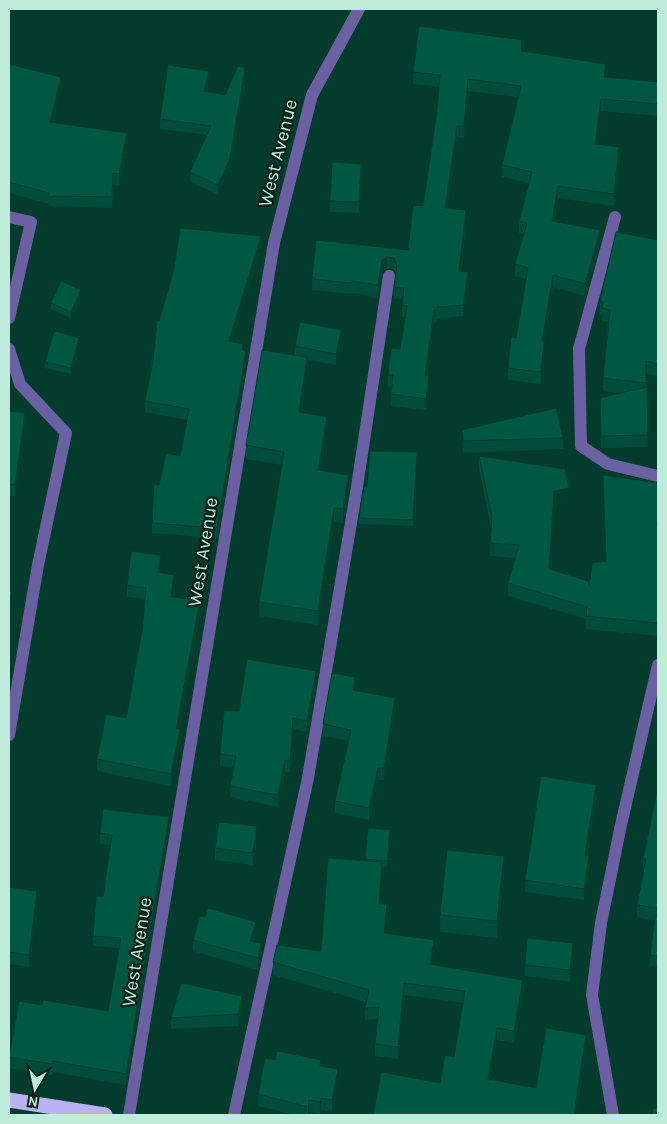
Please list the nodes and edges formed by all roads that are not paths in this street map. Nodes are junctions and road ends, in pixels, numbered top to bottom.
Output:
1 (359, 9) edge
2 (9, 217) edge
3 (615, 217) dead end
4 (389, 276) dead end
5 (9, 318) edge
6 (9, 349) edge
7 (658, 476) edge
8 (658, 665) edge
9 (9, 735) edge
10 (9, 1100) edge
11 (105, 1115) edge
12 (129, 1115) edge
13 (234, 1115) edge
14 (613, 1115) edge

1 - 12 street, West Avenue
2 - 5 street
3 - 7 street
4 - 13 street
6 - 9 street
8 - 14 street
10 - 11 highway

